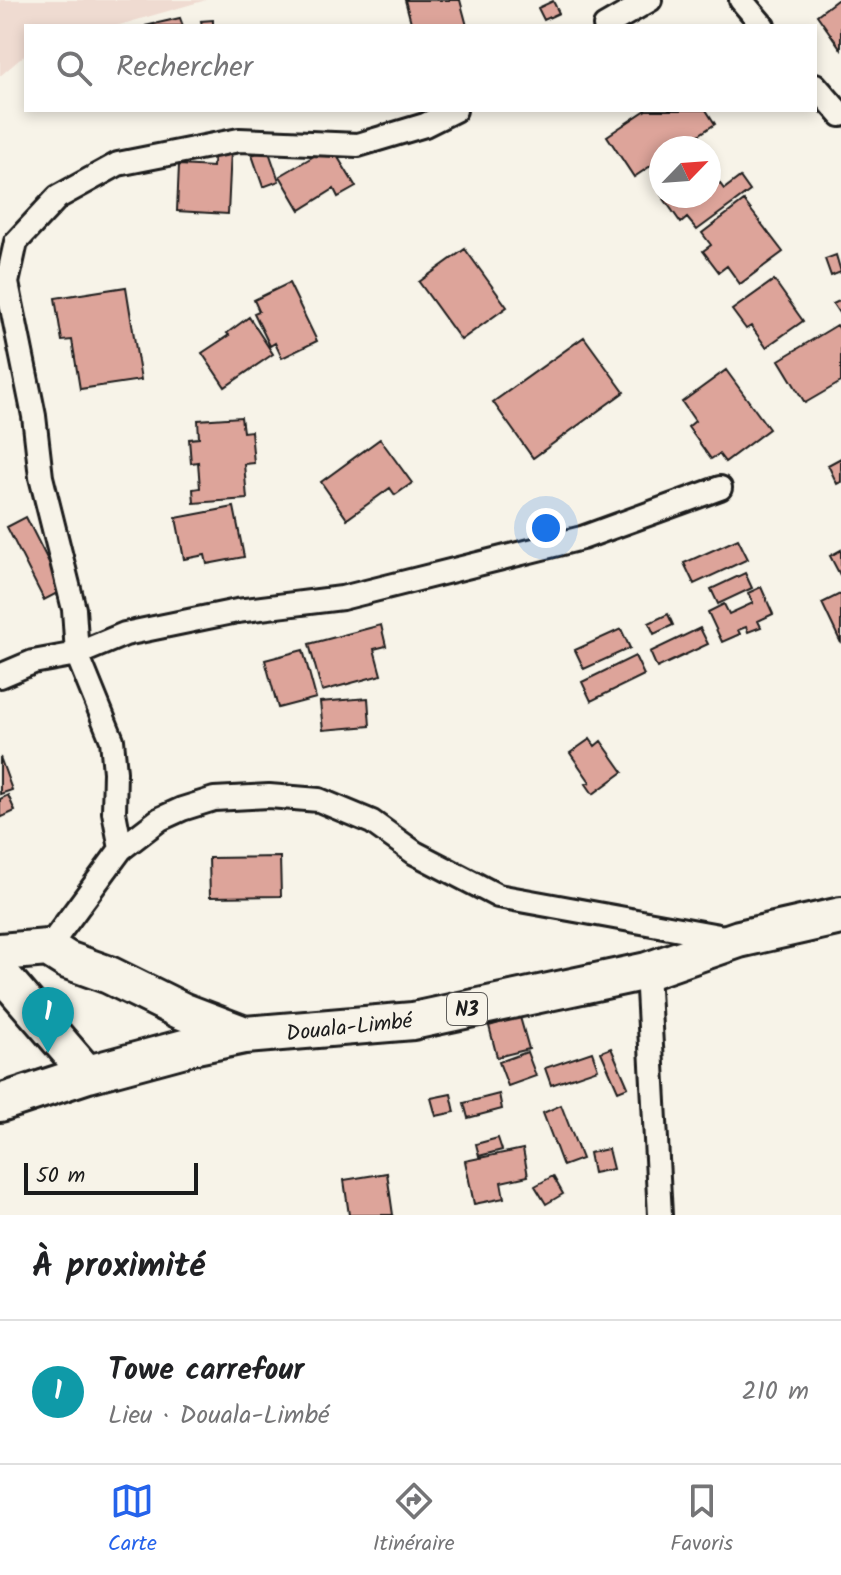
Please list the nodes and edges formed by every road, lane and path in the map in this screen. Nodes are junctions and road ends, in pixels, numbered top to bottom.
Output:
1 (650, 0) edge
2 (741, 0) edge
3 (608, 24) edge
4 (761, 24) edge
5 (817, 87) edge
6 (451, 112) edge
7 (841, 115) edge
8 (720, 488) dead end
9 (77, 654) junction
10 (0, 676) edge
11 (121, 849) junction
12 (841, 916) edge
13 (739, 939) junction
14 (48, 948) junction
15 (0, 952) edge
16 (647, 971) junction
17 (0, 972) edge
18 (245, 1035) junction
19 (88, 1074) junction
20 (0, 1103) edge
21 (660, 1215) edge

1 - 3 street
2 - 4 street
5 - 7 street
6 - 9 street
8 - 9 street
9 - 10 street
9 - 11 street
11 - 13 street
11 - 14 street
12 - 13 highway, Douala-Limbé / N3
13 - 16 highway, Douala-Limbé / N3
14 - 15 highway
14 - 18 highway
16 - 18 highway, Douala-Limbé / N3
16 - 21 street
17 - 19 main road
18 - 19 highway, Douala-Limbé / N3
19 - 20 highway, Douala-Limbé

